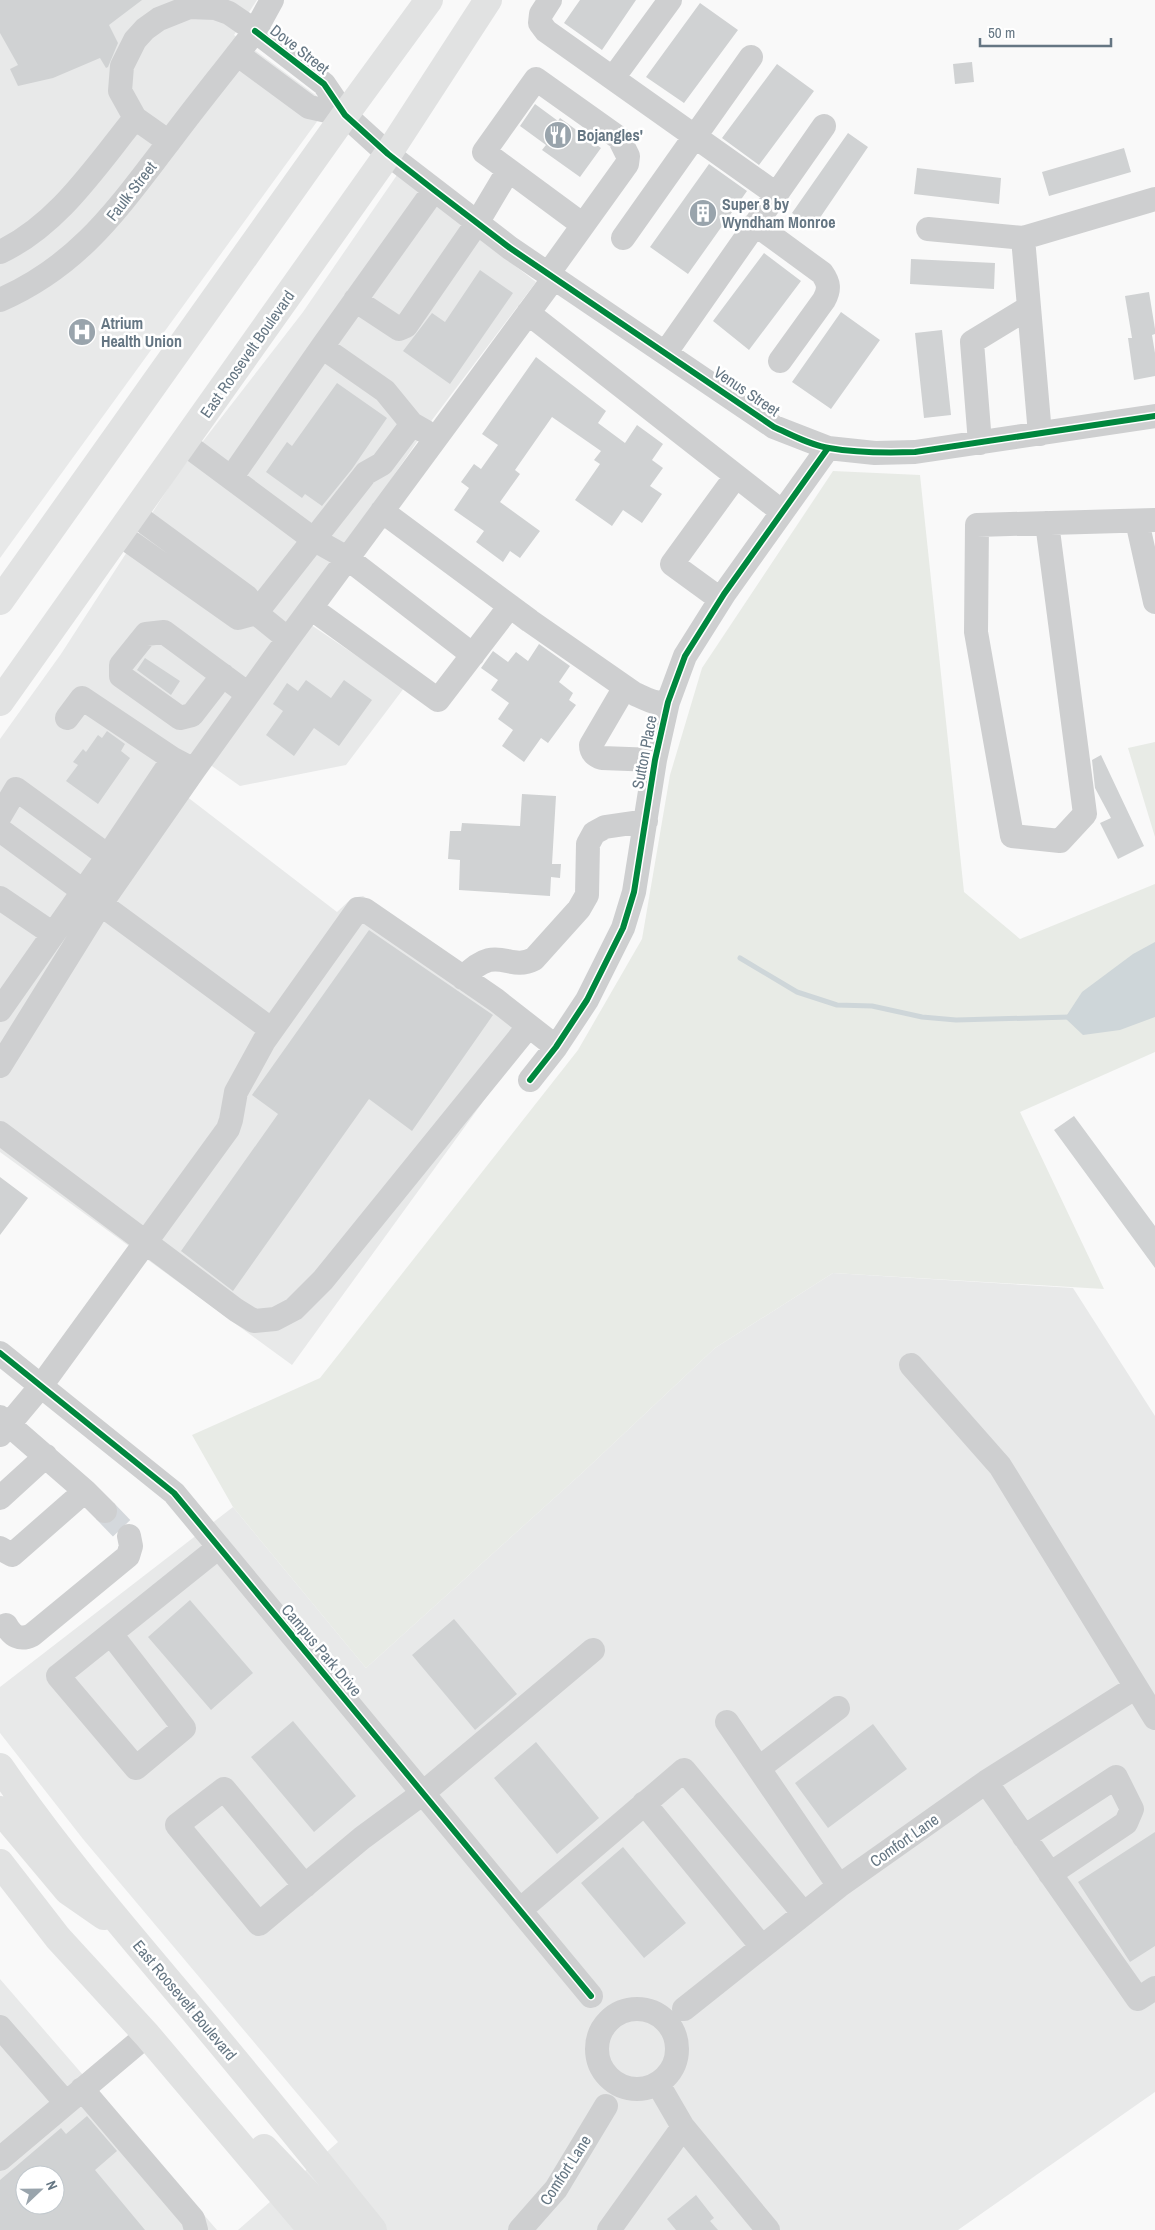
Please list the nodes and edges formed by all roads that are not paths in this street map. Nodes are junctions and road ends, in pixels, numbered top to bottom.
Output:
1 (272, 0) edge
2 (429, 0) edge
3 (488, 0) edge
4 (550, 0) edge
5 (670, 0) edge
6 (255, 31) junction
7 (238, 54) junction
8 (751, 57) dead end
9 (613, 78) junction
10 (547, 87) junction
11 (345, 115) junction
12 (135, 118) junction
13 (824, 126) dead end
14 (695, 136) junction
15 (169, 142) junction
16 (388, 154) junction
17 (517, 177) junction
18 (434, 190) junction
19 (776, 194) junction
20 (1155, 199) edge
21 (477, 223) junction
22 (755, 224) junction
23 (583, 225) junction
24 (928, 229) dead end
25 (623, 238) dead end
26 (1023, 238) junction
27 (0, 252) edge
28 (551, 276) junction
29 (0, 300) edge
30 (355, 300) junction
31 (1028, 308) junction
32 (528, 313) junction
33 (322, 347) junction
34 (666, 352) junction
35 (780, 361) dead end
36 (1155, 416) edge
37 (412, 424) junction
38 (1040, 434) junction
39 (436, 438) junction
40 (980, 442) junction
41 (184, 443) junction
42 (828, 448) junction
43 (736, 476) junction
44 (231, 478) junction
45 (382, 511) junction
46 (781, 511) junction
47 (1146, 521) edge
48 (1047, 523) junction
49 (126, 524) junction
50 (314, 539) junction
51 (347, 558) junction
52 (720, 599) junction
53 (0, 601) edge
54 (1155, 602) edge
55 (510, 606) junction
56 (311, 608) junction
57 (256, 613) junction
58 (288, 639) junction
59 (473, 655) junction
60 (223, 676) dead end
61 (625, 687) junction
62 (248, 694) junction
63 (0, 702) edge
64 (668, 702) junction
65 (67, 718) dead end
66 (173, 759) junction
67 (655, 760) junction
68 (194, 770) junction
69 (0, 816) edge
70 (646, 821) junction
71 (0, 830) edge
72 (108, 856) junction
73 (0, 898) edge
74 (92, 899) junction
75 (53, 934) junction
76 (463, 978) junction
77 (0, 1010) edge
78 (528, 1027) junction
79 (24, 1028) junction
80 (272, 1030) junction
81 (556, 1047) junction
82 (0, 1066) edge
83 (530, 1080) dead end
84 (0, 1133) edge
85 (145, 1242) junction
86 (0, 1353) edge
87 (911, 1365) dead end
88 (41, 1386) junction
89 (3, 1425) edge
90 (46, 1456) junction
91 (85, 1491) junction
92 (0, 1498) edge
93 (105, 1511) tunnel mouth
94 (129, 1536) dead end
95 (219, 1547) junction
96 (0, 1548) edge
97 (6, 1624) dead end
98 (111, 1634) junction
99 (593, 1650) dead end
100 (1136, 1687) junction
101 (838, 1708) dead end
102 (1155, 1718) edge
103 (727, 1722) dead end
104 (1, 1768) edge
105 (759, 1768) junction
106 (986, 1782) junction
107 (423, 1793) junction
108 (644, 1803) junction
109 (0, 1810) edge
110 (1024, 1836) junction
111 (0, 1863) edge
112 (1050, 1874) junction
113 (305, 1886) junction
114 (840, 1886) junction
115 (520, 1910) junction
116 (804, 1914) junction
117 (128, 1933) junction
118 (762, 1947) junction
119 (1155, 1988) edge
120 (591, 1996) junction
121 (684, 2009) junction
122 (621, 2011) junction
123 (660, 2016) junction
124 (0, 2027) edge
125 (602, 2028) junction
126 (147, 2035) junction
127 (676, 2042) junction
128 (608, 2078) junction
129 (658, 2084) junction
130 (632, 2089) junction
131 (195, 2092) junction
132 (74, 2096) junction
133 (606, 2106) junction
134 (683, 2127) junction
135 (0, 2159) edge
136 (196, 2230) edge
137 (312, 2230) edge
138 (342, 2230) edge
139 (373, 2230) edge
140 (520, 2230) edge
141 (609, 2230) edge
142 (768, 2230) edge

1 - 6 street, Dove Street
2 - 11 highway
3 - 16 highway, East Roosevelt Boulevard
4 - 9 street
5 - 9 street
6 - 7 street, Dove Street
6 - 11 street, Dove Street
6 - 12 street
7 - 11 street, Dove Street
7 - 15 street, Faulk Street
8 - 14 street
9 - 14 street
10 - 17 street
10 - 17 street
10 - 23 street
11 - 16 street, Dove Street
11 - 53 highway
12 - 15 street
12 - 27 street
13 - 19 street
14 - 19 street
14 - 25 street
15 - 29 street, Faulk Street
16 - 18 street, Venus Street
16 - 41 highway, East Roosevelt Boulevard
17 - 21 street
17 - 23 street
18 - 21 street, Venus Street
18 - 30 street
19 - 22 street
20 - 26 street
21 - 28 street, Venus Street
21 - 30 street
22 - 34 street
22 - 35 street
23 - 28 street
24 - 26 street
26 - 31 street
28 - 32 street
28 - 34 street, Venus Street
30 - 33 street
31 - 38 street
31 - 40 street
32 - 39 street
32 - 43 street
33 - 37 street
33 - 44 street
34 - 42 street, Venus Street
36 - 38 street, Venus Street
37 - 39 street
37 - 50 street
38 - 40 street, Venus Street
39 - 45 street
40 - 42 street, Venus Street
41 - 44 street
41 - 49 highway, East Roosevelt Boulevard
42 - 46 street, Sutton Place
43 - 46 street
43 - 52 street
44 - 50 street
45 - 51 street
45 - 55 street
46 - 52 street, Sutton Place
47 - 48 street
47 - 54 street
48 - 48 street
49 - 57 street
49 - 63 highway, East Roosevelt Boulevard
50 - 51 street
50 - 57 street
51 - 56 street
51 - 59 street
52 - 64 street, Sutton Place
55 - 59 street
55 - 61 street
56 - 58 street
56 - 59 street
57 - 58 street
58 - 62 street
60 - 62 street
61 - 64 street
61 - 67 street
62 - 68 street
64 - 67 street, Sutton Place
65 - 66 street
66 - 68 street
66 - 72 street
67 - 70 street, Sutton Place
68 - 74 street
69 - 72 street
70 - 76 street
70 - 81 street, Sutton Place
71 - 74 street
72 - 74 street
73 - 75 street
74 - 75 street
74 - 79 street
74 - 80 street
75 - 77 street
76 - 78 street
76 - 80 street
77 - 79 street
78 - 81 street
78 - 85 street
79 - 82 street
80 - 85 street
81 - 83 street, Sutton Place
84 - 85 street
85 - 88 street
86 - 88 street, Campus Park Drive
87 - 100 street
88 - 89 street
88 - 95 street, Campus Park Drive
89 - 90 street
90 - 91 street
90 - 92 street
91 - 93 street
91 - 96 street
94 - 97 street
95 - 98 street
95 - 107 street, Campus Park Drive
98 - 98 street
99 - 107 street
100 - 102 street
100 - 106 street, Comfort Lane
101 - 105 street
103 - 105 street
104 - 117 highway, East Roosevelt Boulevard
105 - 114 street
106 - 110 street
106 - 114 street, Comfort Lane
107 - 113 street
107 - 115 street, Campus Park Drive
108 - 115 street
108 - 116 street
108 - 118 street
109 - 117 highway
110 - 112 street
110 - 112 street
111 - 126 highway
112 - 119 street
113 - 113 street
114 - 116 street, Comfort Lane
115 - 120 street, Campus Park Drive
116 - 118 street, Comfort Lane
117 - 139 highway, East Roosevelt Boulevard
118 - 121 street, Comfort Lane
120 - 122 street, Campus Park Drive
120 - 125 street, Campus Park Drive
121 - 123 street, Comfort Lane
121 - 127 street
122 - 123 street
122 - 125 street
123 - 127 street
124 - 132 street
125 - 128 street
126 - 131 highway
126 - 132 street
127 - 129 street
128 - 130 street
128 - 133 street, Comfort Lane
129 - 130 street, Comfort Lane
129 - 134 street
130 - 133 street, Comfort Lane
131 - 137 highway
131 - 138 highway
132 - 135 street
132 - 136 street
133 - 140 street, Comfort Lane
134 - 141 street
134 - 142 street

